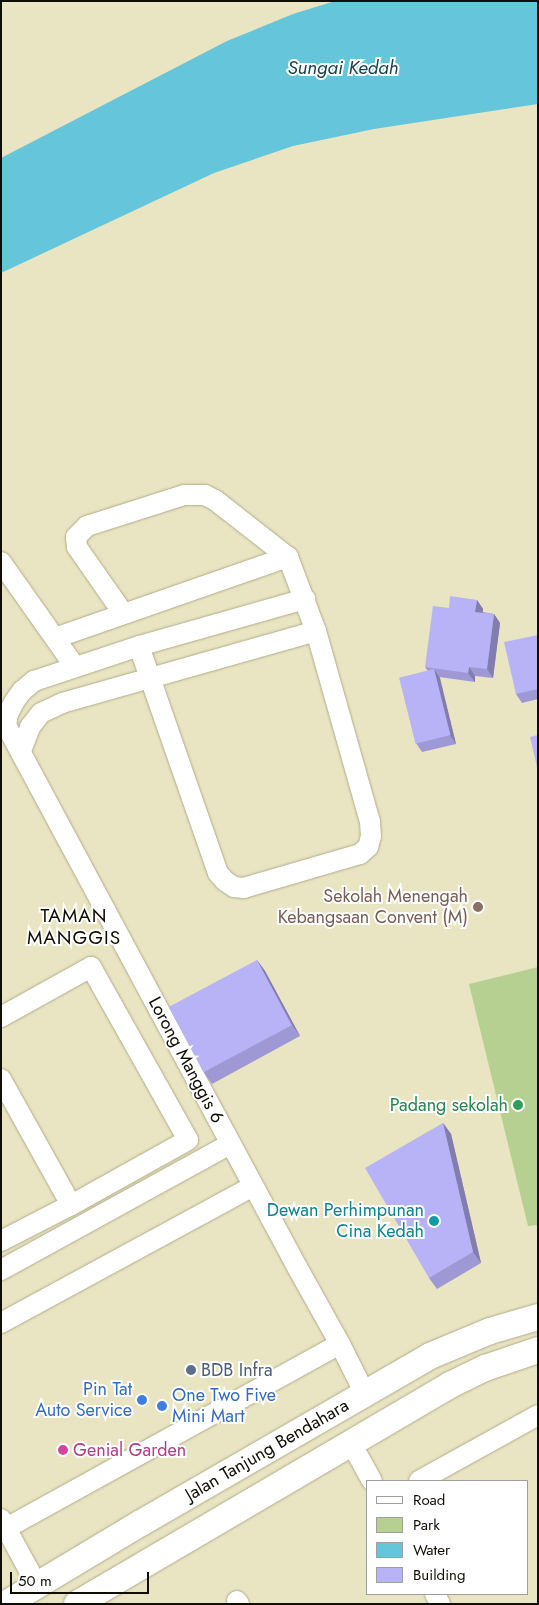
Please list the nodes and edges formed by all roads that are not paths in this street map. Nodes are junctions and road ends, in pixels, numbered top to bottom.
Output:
1 (288, 557) junction
2 (1, 562) edge
3 (305, 599) junction
4 (123, 613) junction
5 (316, 632) junction
6 (55, 638) junction
7 (139, 646) junction
8 (75, 667) junction
9 (149, 678) junction
10 (4, 726) edge
11 (21, 751) junction
12 (1, 1017) edge
13 (1, 1079) edge
14 (230, 1144) junction
15 (254, 1186) junction
16 (71, 1205) junction
17 (1, 1241) edge
18 (1, 1270) edge
19 (538, 1317) edge
20 (1, 1323) edge
21 (340, 1344) junction
22 (538, 1350) edge
23 (365, 1394) junction
24 (538, 1415) edge
25 (351, 1443) junction
26 (371, 1480) edge
27 (421, 1480) edge
28 (3, 1526) edge
29 (36, 1585) junction
30 (6, 1604) edge
31 (77, 1604) edge

1 - 3 street
1 - 4 street
1 - 4 street
2 - 6 street
3 - 5 street
3 - 7 street
4 - 6 street
5 - 9 street
5 - 9 street
6 - 8 street
7 - 8 street
7 - 9 street
8 - 10 street
9 - 11 street
10 - 11 street, Lorong Manggis 6
11 - 14 street, Lorong Manggis 6
12 - 16 street
13 - 16 street
14 - 15 street, Lorong Manggis 6
14 - 18 street
15 - 20 street
15 - 21 street, Lorong Manggis 6
16 - 17 street
19 - 23 main road, Jalan Tanjung Bendahara
21 - 23 street, Lorong Manggis 6
21 - 28 street
22 - 25 main road, Jalan Tanjung Bendahara
23 - 29 main road, Jalan Tanjung Bendahara
24 - 27 street
25 - 26 street
25 - 31 main road, Jalan Tanjung Bendahara
28 - 29 street
29 - 30 main road, Jalan Tanjung Bendahara

